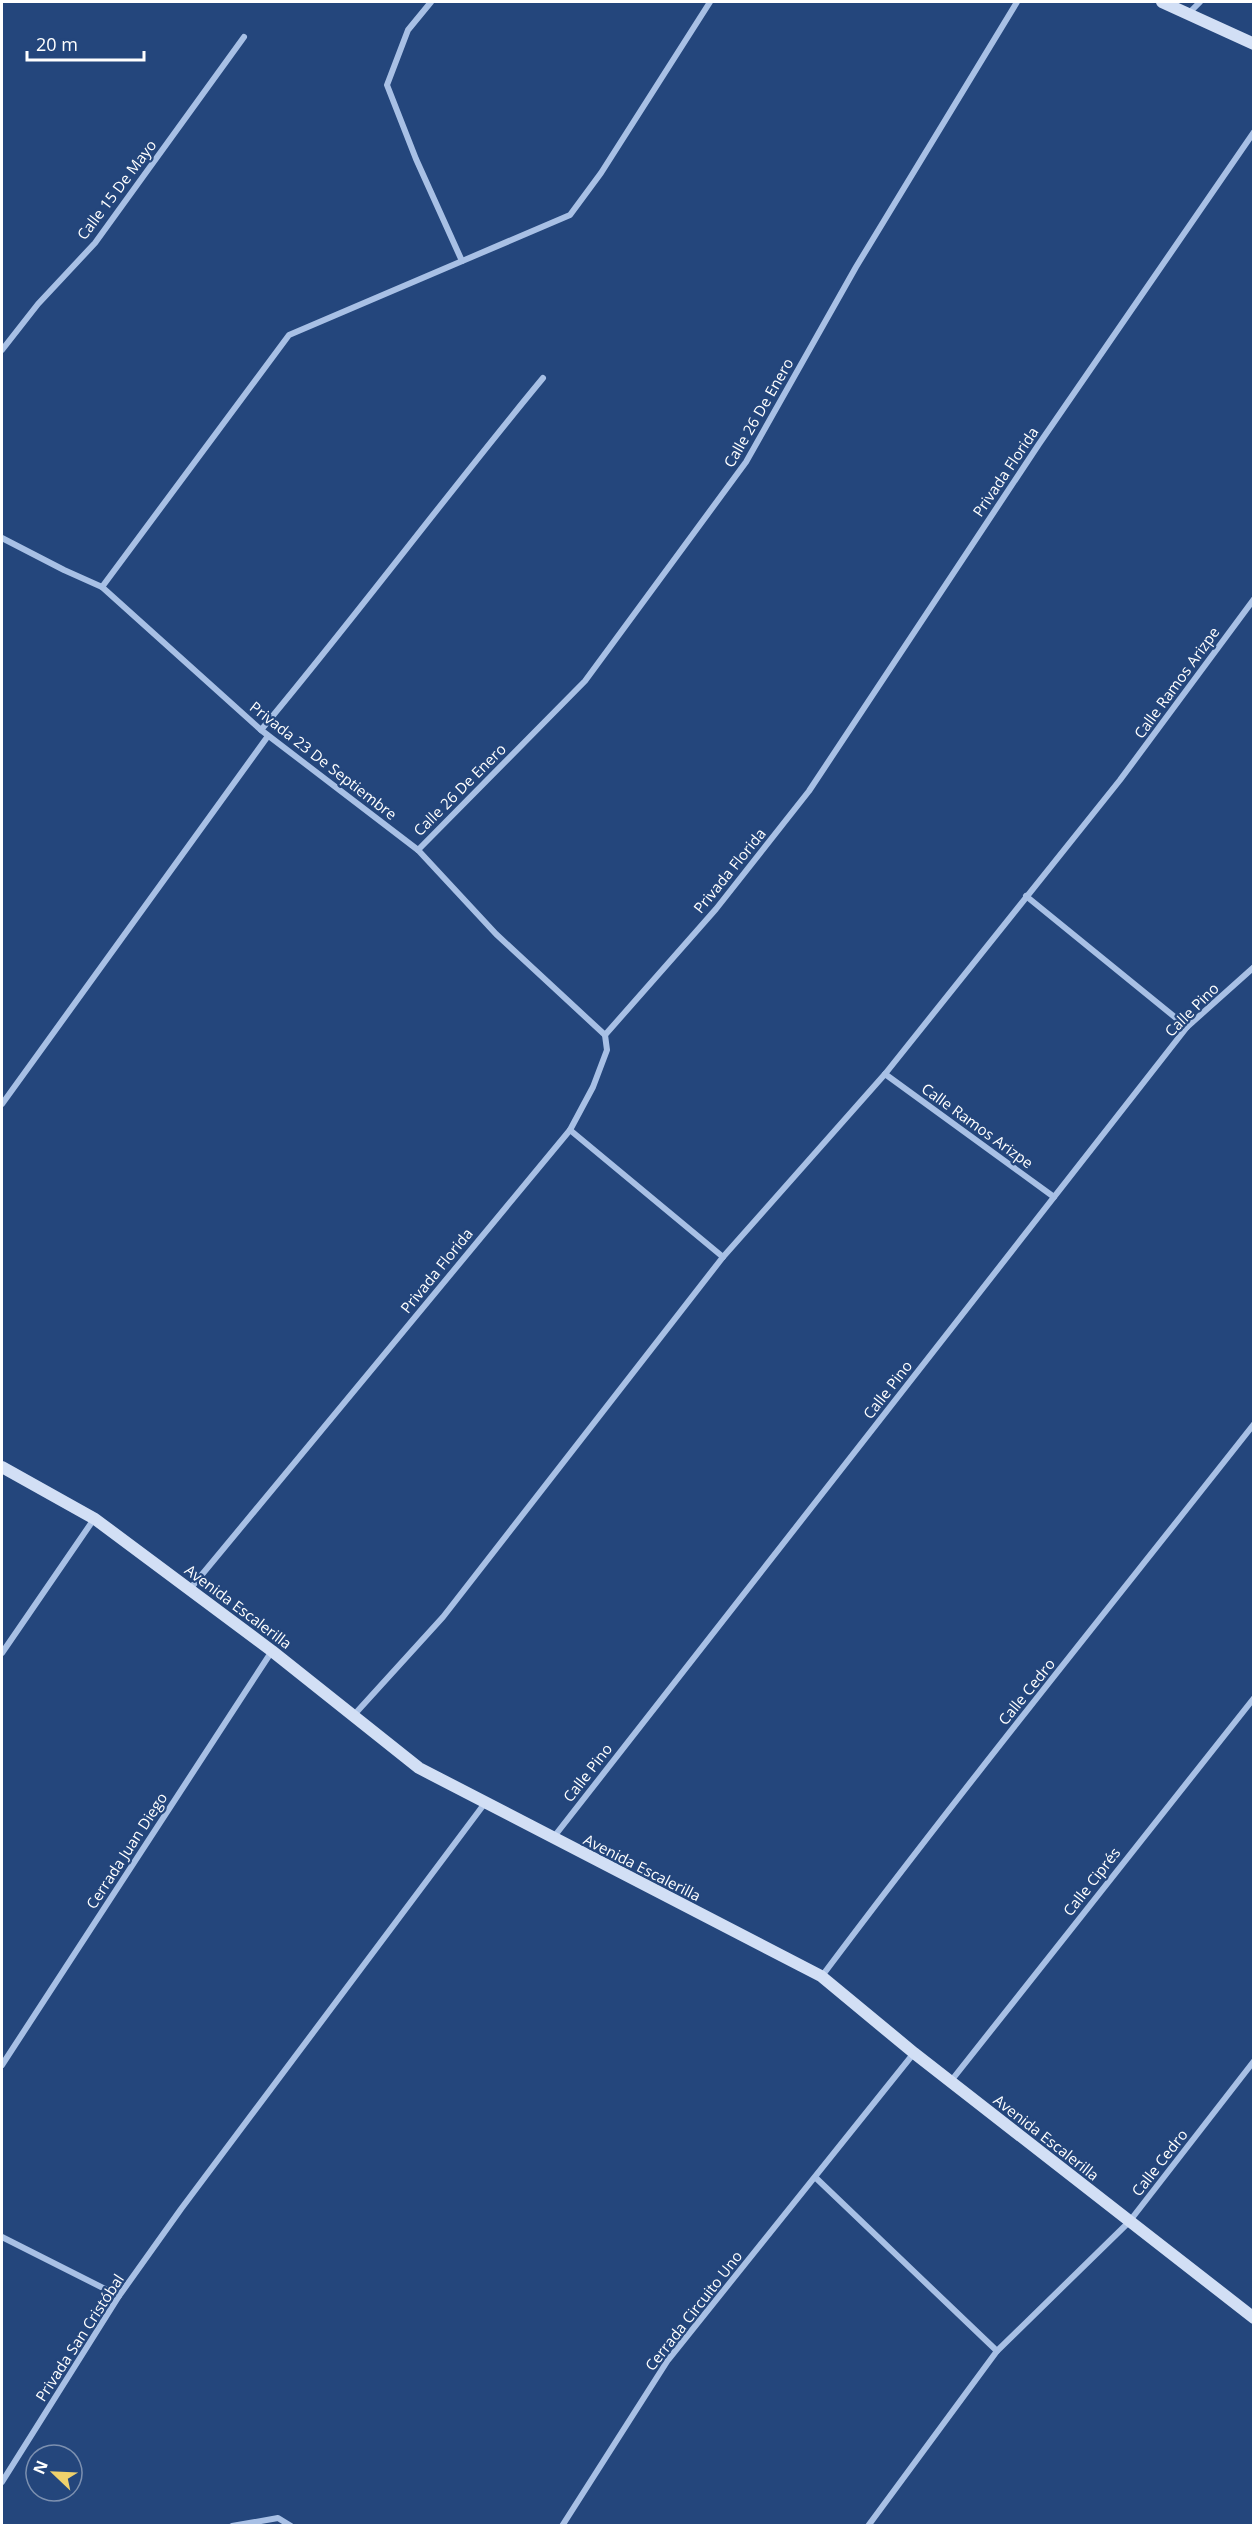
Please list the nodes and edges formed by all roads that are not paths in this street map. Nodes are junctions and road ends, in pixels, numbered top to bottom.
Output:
1 (431, 2) edge
2 (710, 2) edge
3 (1017, 2) edge
4 (1162, 2) edge
5 (1200, 2) edge
6 (1189, 13) junction
7 (244, 37) dead end
8 (1254, 44) edge
9 (1254, 132) edge
10 (462, 261) junction
11 (2, 350) edge
12 (543, 378) dead end
13 (2, 538) edge
14 (102, 587) junction
15 (1254, 599) edge
16 (261, 730) junction
17 (268, 736) junction
18 (418, 850) junction
19 (1026, 896) junction
20 (1254, 967) edge
21 (1187, 1027) junction
22 (605, 1035) junction
23 (885, 1074) junction
24 (2, 1104) edge
25 (570, 1130) junction
26 (1054, 1197) junction
27 (723, 1257) junction
28 (1254, 1424) edge
29 (2, 1467) edge
30 (95, 1519) junction
31 (190, 1590) junction
32 (272, 1651) junction
33 (2, 1653) edge
34 (1254, 1698) edge
35 (353, 1716) junction
36 (485, 1803) junction
37 (552, 1838) junction
38 (821, 1976) junction
39 (914, 2053) junction
40 (1254, 2061) edge
41 (2, 2065) edge
42 (950, 2082) junction
43 (816, 2178) junction
44 (1129, 2222) junction
45 (2, 2237) edge
46 (119, 2296) junction
47 (1254, 2318) edge
48 (997, 2351) junction
49 (2, 2482) edge
50 (232, 2526) edge
51 (291, 2526) edge
52 (562, 2526) edge
53 (868, 2526) edge

1 - 10 street
2 - 10 street
3 - 18 street, Calle 26 De Enero
4 - 6 main road
5 - 6 street
6 - 8 main road
7 - 11 street, Calle 15 De Mayo
9 - 22 street, Privada Florida
10 - 14 street
12 - 16 street
13 - 14 street, Privada 23 De Septiembre
14 - 16 street, Privada 23 De Septiembre
15 - 19 street, Calle Ramos Arizpe
16 - 17 street, Privada 23 De Septiembre
17 - 18 street, Privada 23 De Septiembre
17 - 24 street
18 - 22 street, Privada 23 De Septiembre
19 - 21 street
19 - 23 street, Calle Ramos Arizpe
20 - 21 street, Calle Pino
21 - 26 street, Calle Pino
22 - 25 street, Privada Florida
23 - 26 street, Calle Ramos Arizpe
23 - 27 street, Calle Ramos Arizpe
25 - 27 street
25 - 31 street, Privada Florida
26 - 37 street, Calle Pino
27 - 35 street, Calle Ramos Arizpe
28 - 38 street, Calle Cedro
29 - 30 main road, Avenida Escalerilla
30 - 31 main road, Avenida Escalerilla
30 - 33 street
31 - 32 main road, Avenida Escalerilla
32 - 35 main road, Avenida Escalerilla
32 - 41 street, Cerrada Juan Diego
34 - 42 street, Calle Ciprés
35 - 36 main road, Avenida Escalerilla
36 - 37 main road, Avenida Escalerilla
36 - 46 street, Privada San Cristóbal
37 - 38 main road, Avenida Escalerilla
38 - 39 main road, Avenida Escalerilla
39 - 42 main road, Avenida Escalerilla
39 - 43 street, Cerrada Circuito Uno
40 - 44 street, Calle Cedro
42 - 44 main road, Avenida Escalerilla
43 - 48 street
43 - 52 street, Cerrada Circuito Uno
44 - 47 main road, Avenida Escalerilla
44 - 48 street, Calle Cedro
45 - 46 street
46 - 49 street, Privada San Cristóbal
48 - 53 street, Calle Cedro
50 - 51 street

